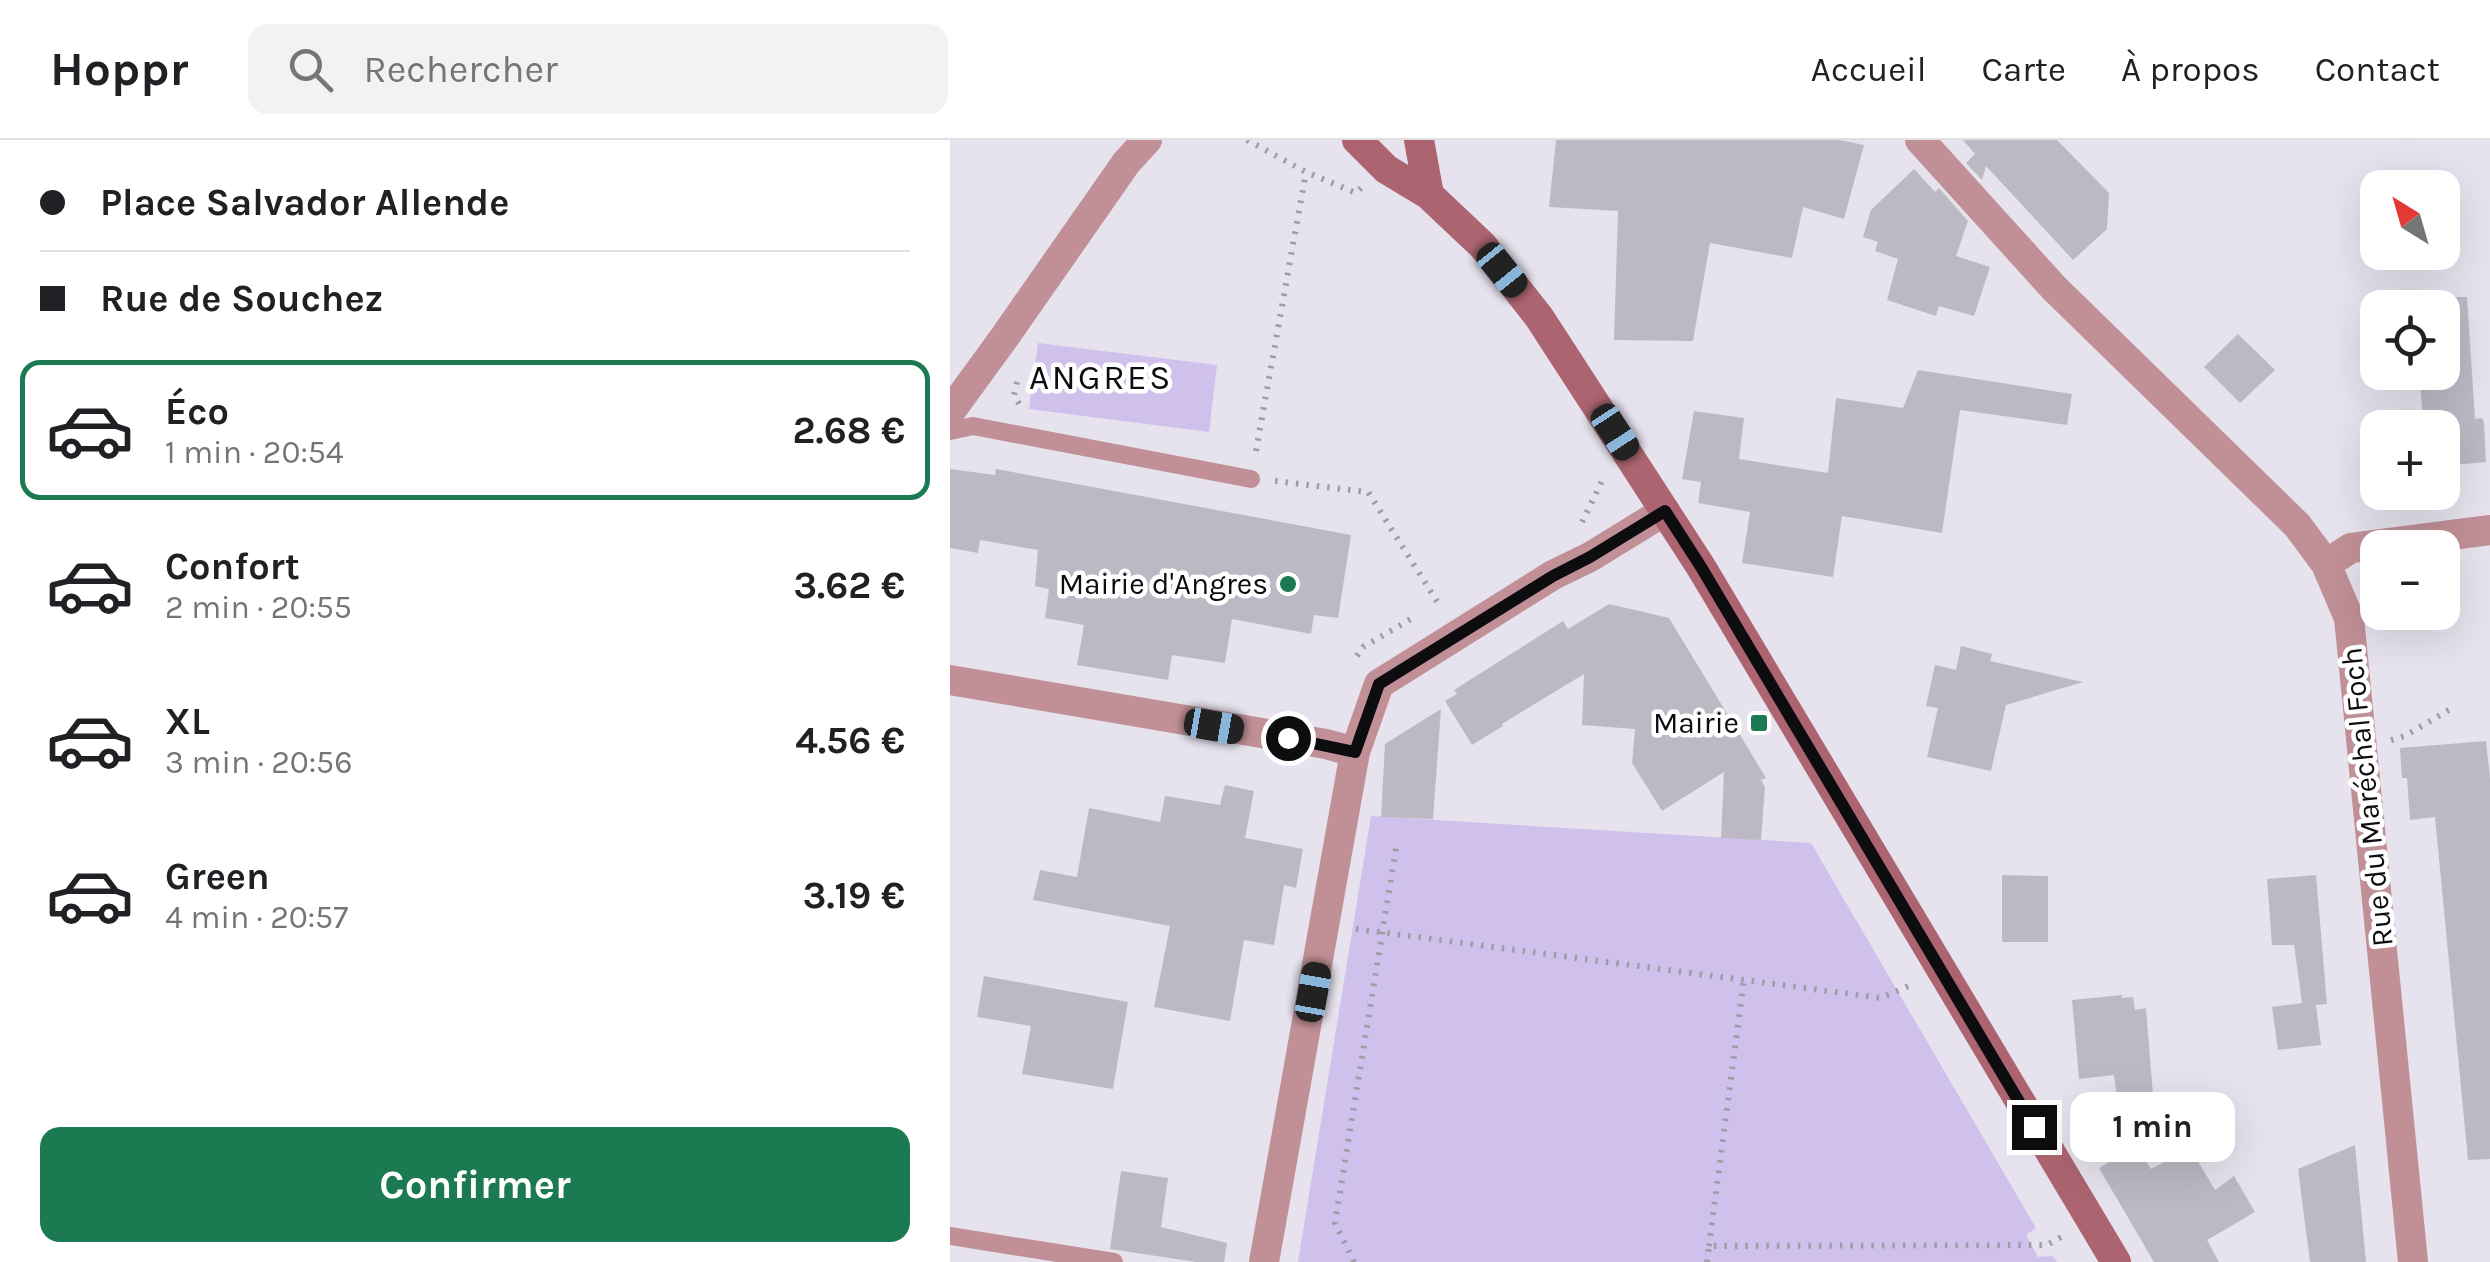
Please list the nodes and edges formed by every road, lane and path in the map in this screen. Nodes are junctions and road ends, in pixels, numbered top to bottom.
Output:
1 (1147, 140) edge
2 (1247, 140) edge
3 (1358, 140) edge
4 (1419, 140) edge
5 (1920, 140) edge
6 (1430, 195) junction
7 (1006, 335) junction
8 (950, 412) edge
9 (950, 431) edge
10 (1039, 439) junction
11 (1251, 479) junction
12 (1665, 511) junction
13 (2490, 530) edge
14 (2326, 564) junction
15 (1438, 603) dead end
16 (950, 680) edge
17 (2452, 708) dead end
18 (2362, 747) junction
19 (1355, 752) junction
20 (1397, 842) dead end
21 (1325, 925) junction
22 (1382, 932) junction
23 (1942, 972) junction
24 (1744, 980) junction
25 (2090, 1220) junction
26 (950, 1236) edge
27 (1709, 1246) junction
28 (1114, 1262) edge
29 (1264, 1262) edge
30 (1354, 1262) edge
31 (1707, 1262) edge
32 (2116, 1262) edge
33 (2413, 1262) edge

1 - 7 street
2 - 11 path
3 - 6 main road
4 - 6 main road
5 - 14 street, Rue du Maréchal Foch
6 - 12 main road
7 - 8 street
7 - 10 path
9 - 10 lane
10 - 11 lane
11 - 15 path
12 - 19 street
12 - 23 main road
13 - 14 street
14 - 18 street, Rue du Maréchal Foch
16 - 19 street
17 - 18 path
18 - 33 street, Rue du Maréchal Foch
19 - 21 street
20 - 22 path
21 - 22 path
21 - 29 street
22 - 24 path
22 - 30 path
23 - 24 path
23 - 25 main road
24 - 27 path
25 - 27 path
25 - 32 main road
26 - 28 lane
27 - 31 path

